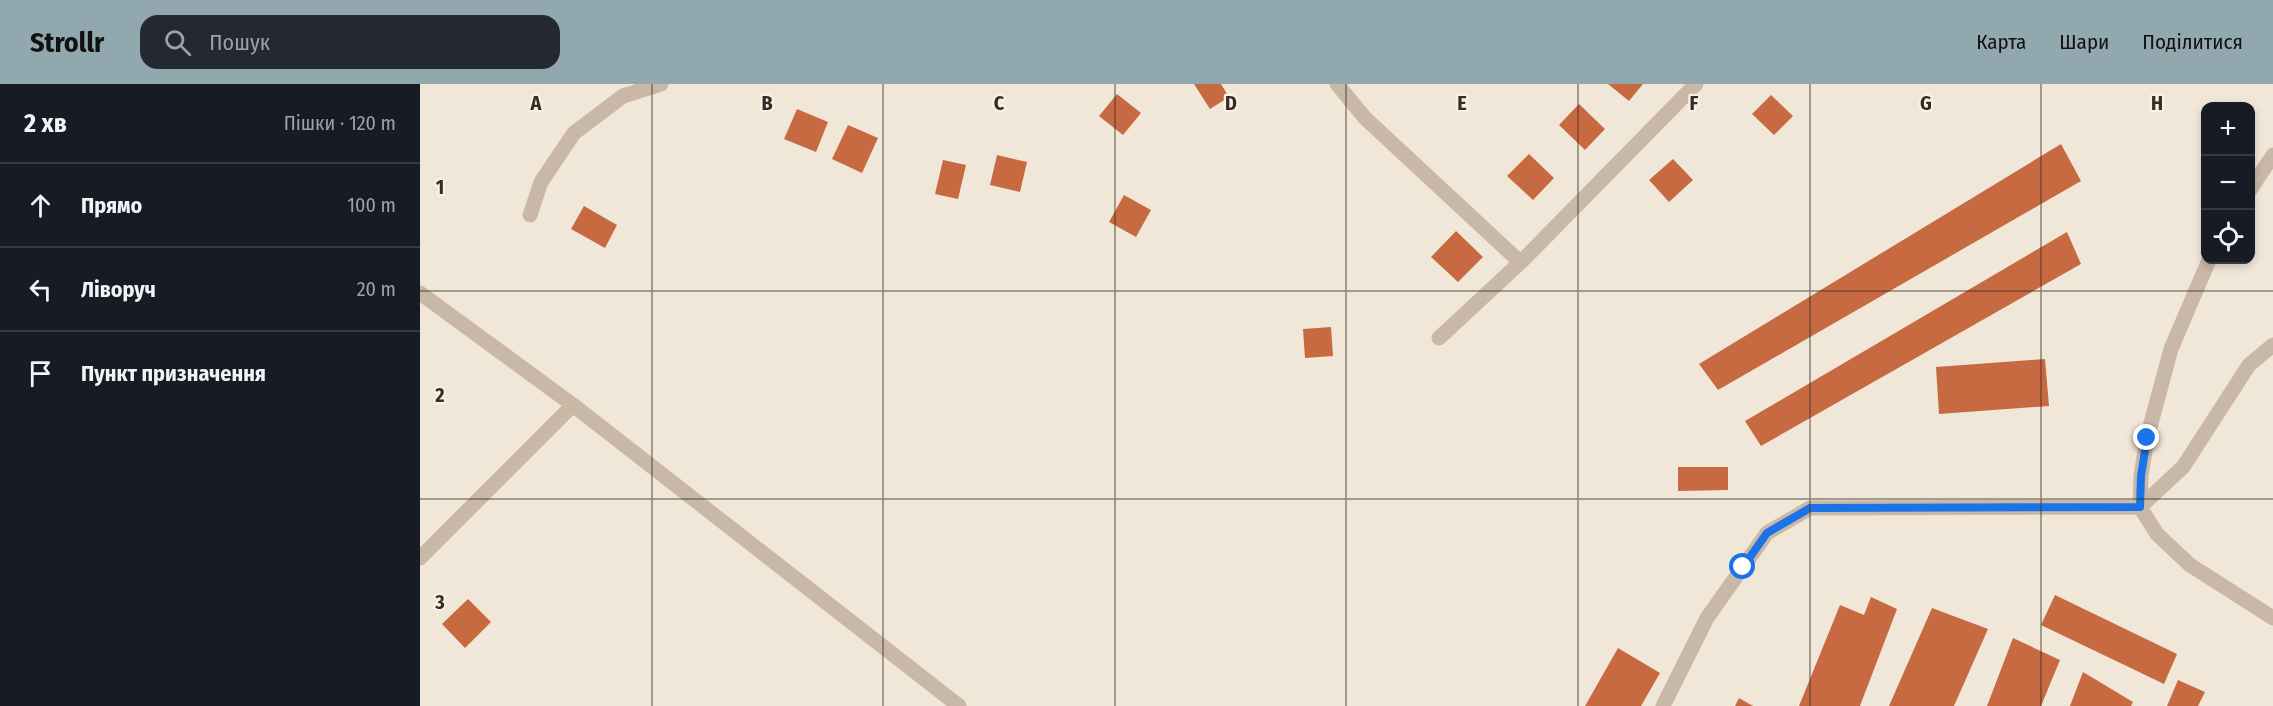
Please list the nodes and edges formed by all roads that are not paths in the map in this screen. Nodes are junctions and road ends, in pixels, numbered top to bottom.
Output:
1 (661, 84) edge
2 (1337, 84) edge
3 (1696, 84) edge
4 (2273, 154) edge
5 (2255, 182) edge
6 (530, 215) dead end
7 (1520, 262) junction
8 (2207, 264) edge
9 (420, 293) edge
10 (1439, 338) dead end
11 (2273, 345) edge
12 (573, 405) junction
13 (2140, 507) junction
14 (420, 558) edge
15 (2273, 618) edge
16 (959, 706) edge
17 (1663, 706) edge

1 - 6 street
2 - 7 street
3 - 7 street
4 - 5 street
7 - 10 street
8 - 13 street
9 - 12 street
11 - 13 street
12 - 14 street
12 - 16 street
13 - 15 street
13 - 17 street

